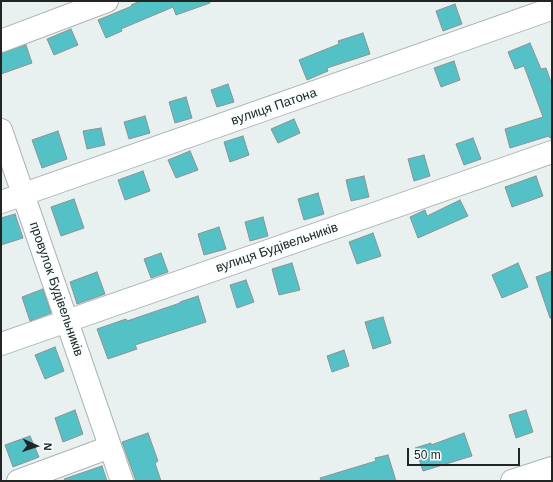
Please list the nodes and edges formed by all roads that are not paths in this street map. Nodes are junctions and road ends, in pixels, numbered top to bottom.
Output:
1 (107, 1) edge
2 (548, 11) edge
3 (1, 41) edge
4 (1, 130) edge
5 (552, 152) edge
6 (23, 195) junction
7 (1, 202) edge
8 (67, 322) junction
9 (1, 344) edge
10 (110, 448) junction
11 (552, 468) edge
12 (18, 481) edge
13 (122, 481) edge
14 (512, 481) edge

1 - 3 street
2 - 6 street, вулиця Патона
4 - 6 street, провулок Будівельників
5 - 8 street, вулиця Будівельників
6 - 7 street, вулиця Патона
6 - 8 street, провулок Будівельників
8 - 9 street, вулиця Будівельників
8 - 10 street, провулок Будівельників
10 - 12 street
10 - 13 street, провулок Будівельників
11 - 14 street

